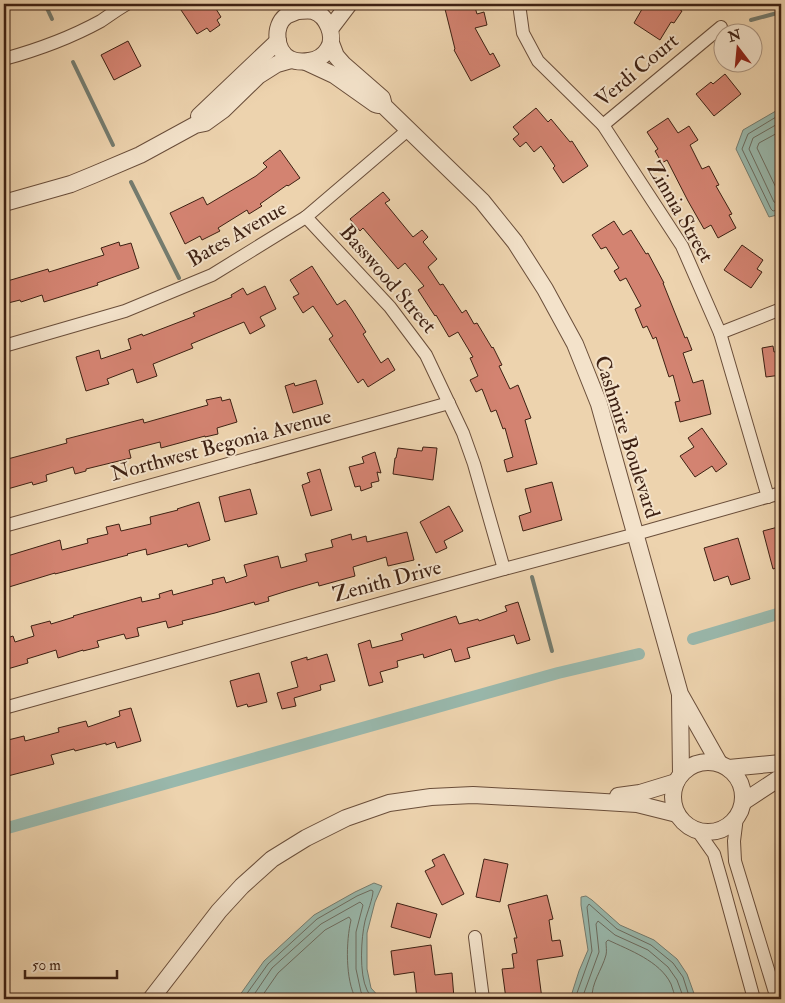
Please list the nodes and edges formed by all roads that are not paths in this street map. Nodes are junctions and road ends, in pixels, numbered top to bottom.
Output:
1 (127, 4) edge
2 (349, 4) edge
3 (519, 4) edge
4 (320, 7) edge
5 (712, 33) edge
6 (330, 36) junction
7 (278, 41) junction
8 (4, 59) edge
9 (298, 61) junction
10 (384, 106) junction
11 (194, 125) junction
12 (603, 126) junction
13 (409, 129) junction
14 (4, 203) edge
15 (306, 217) junction
16 (781, 309) edge
17 (720, 333) junction
18 (4, 346) edge
19 (449, 403) junction
20 (781, 493) edge
21 (768, 497) junction
22 (4, 526) edge
23 (636, 534) junction
24 (504, 570) junction
25 (680, 694) junction
26 (4, 708) edge
27 (781, 763) edge
28 (724, 766) junction
29 (781, 777) edge
30 (678, 778) junction
31 (588, 800) junction
32 (743, 802) junction
33 (677, 814) junction
34 (737, 817) junction
35 (697, 830) junction
36 (475, 937) dead end
37 (759, 943) junction
38 (741, 949) junction
39 (152, 999) edge
40 (483, 999) edge
41 (754, 999) edge
42 (777, 999) edge

1 - 8 street
2 - 6 street
3 - 12 street, Zinnia Street
4 - 6 street
4 - 7 street
5 - 12 street, Verdi Court
6 - 9 street
6 - 10 street, Cashmire Boulevard
7 - 9 street
7 - 11 street
9 - 10 street, Cashmire Boulevard
9 - 11 street
10 - 13 street, Cashmire Boulevard
11 - 14 street
12 - 17 street, Zinnia Street
13 - 15 street, Bates Avenue
13 - 23 street, Cashmire Boulevard
15 - 18 street, Bates Avenue
15 - 19 street, Basswood Street
16 - 17 street
17 - 21 street, Zinnia Street
19 - 22 street, Northwest Begonia Avenue
19 - 24 street, Basswood Street
20 - 21 street, Zenith Drive
21 - 23 street, Zenith Drive
23 - 24 street, Zenith Drive
23 - 25 street, Cashmire Boulevard
24 - 26 street, Zenith Drive
25 - 28 street, Cashmire Boulevard
25 - 30 street, Cashmire Boulevard
27 - 28 street
28 - 30 street
28 - 32 street
29 - 32 street
30 - 31 street
30 - 33 street
31 - 33 street
31 - 39 street
32 - 34 street
33 - 35 street
34 - 35 street
34 - 37 street
35 - 38 street
36 - 40 street
37 - 38 street
37 - 42 street
38 - 41 street

